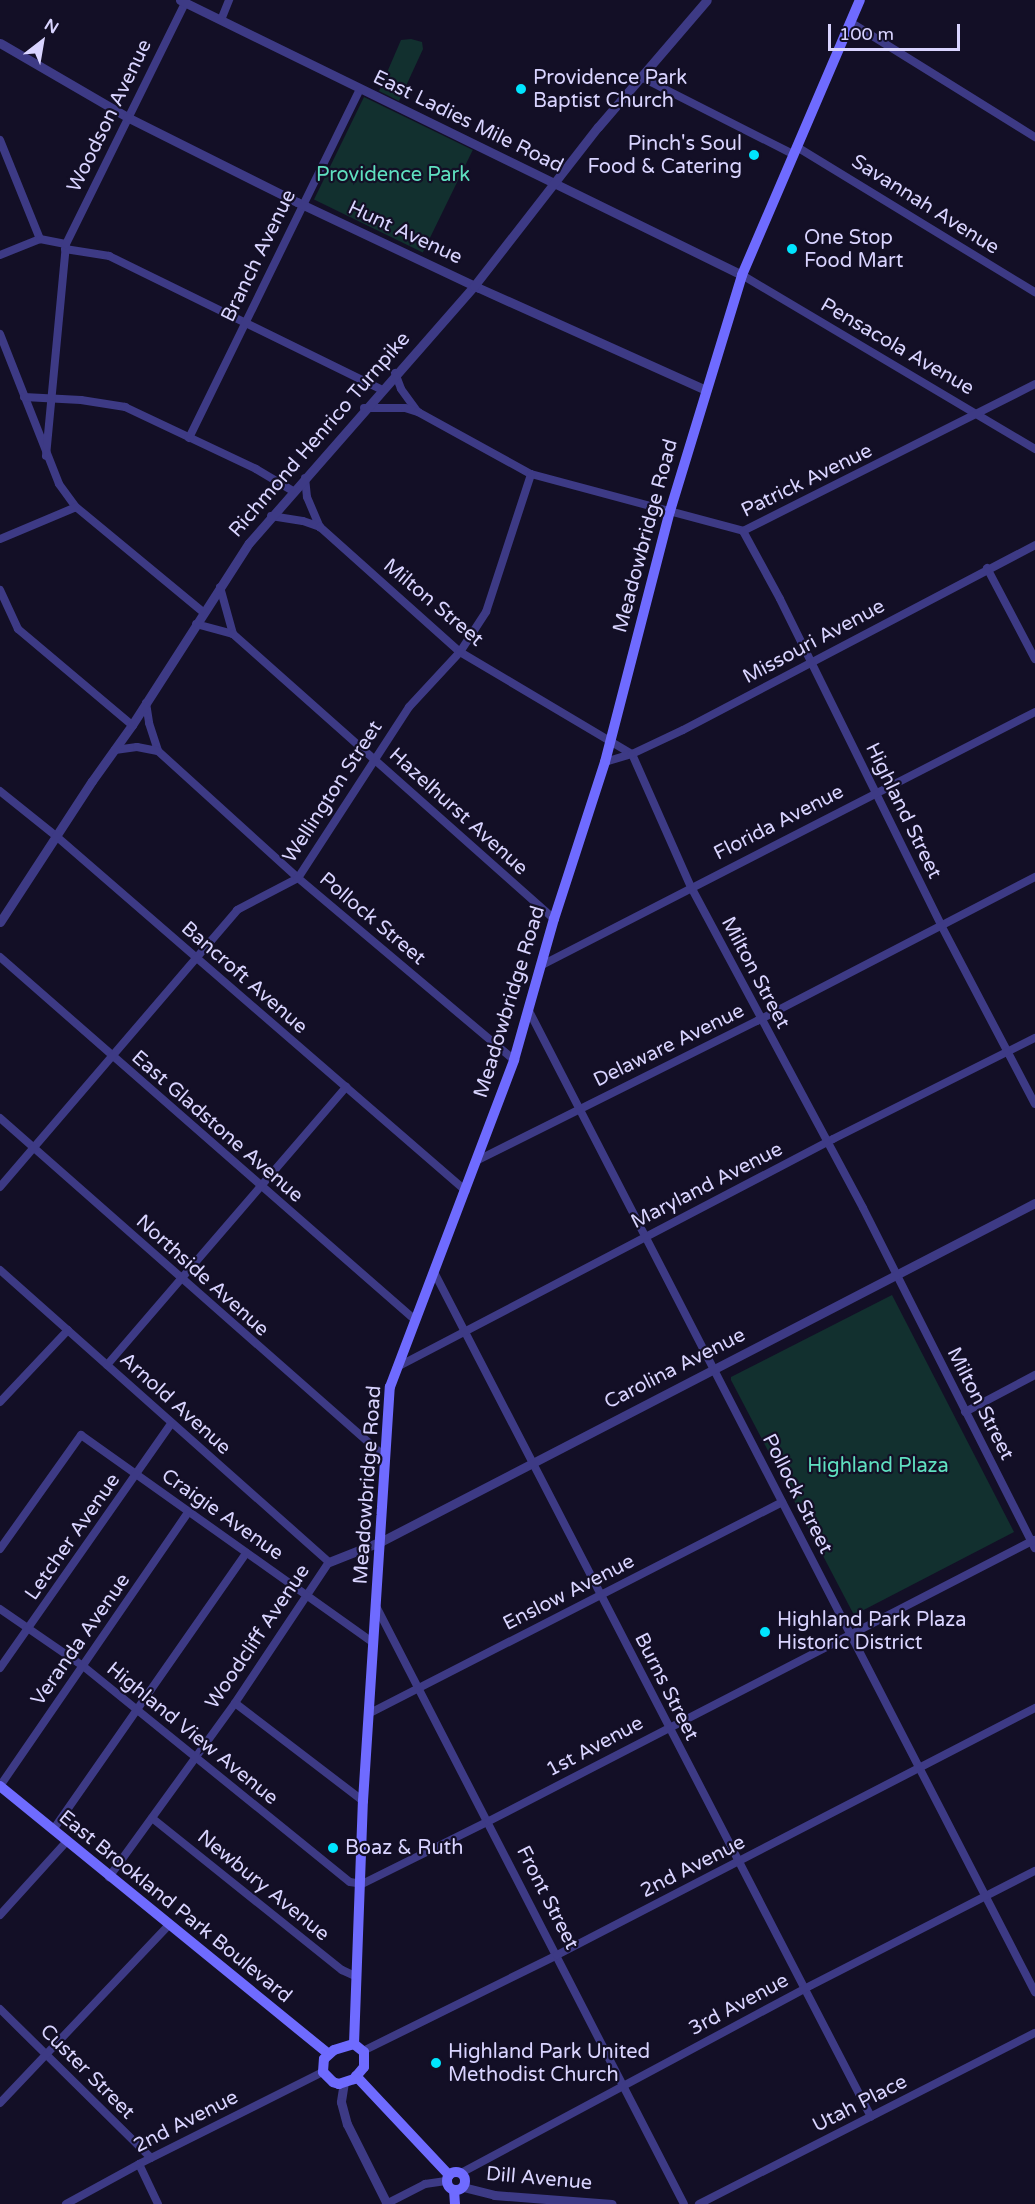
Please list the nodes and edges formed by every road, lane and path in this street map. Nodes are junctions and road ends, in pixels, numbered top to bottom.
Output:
1 (229, 0) edge
2 (707, 0) edge
3 (860, 0) edge
4 (182, 1) edge
5 (221, 20) junction
6 (850, 22) junction
7 (0, 43) edge
8 (641, 77) junction
9 (360, 88) junction
10 (127, 117) junction
11 (1035, 137) edge
12 (0, 140) edge
13 (795, 151) junction
14 (555, 184) junction
15 (303, 204) junction
16 (40, 239) junction
17 (65, 247) junction
18 (0, 255) edge
19 (742, 275) junction
20 (474, 286) junction
21 (1035, 292) edge
22 (245, 322) junction
23 (0, 334) edge
24 (395, 373) junction
25 (1035, 384) edge
26 (380, 389) junction
27 (706, 390) junction
28 (24, 397) junction
29 (53, 400) junction
30 (364, 408) junction
31 (417, 412) junction
32 (977, 412) junction
33 (189, 438) junction
34 (1035, 449) edge
35 (46, 456) junction
36 (531, 474) junction
37 (305, 478) junction
38 (293, 491) junction
39 (76, 507) junction
40 (670, 511) junction
41 (271, 516) junction
42 (320, 527) junction
43 (743, 531) junction
44 (0, 539) edge
45 (1035, 545) edge
46 (987, 568) junction
47 (220, 587) junction
48 (0, 590) edge
49 (203, 612) junction
50 (196, 624) junction
51 (233, 634) junction
52 (460, 652) junction
53 (1035, 659) edge
54 (810, 663) junction
55 (146, 703) junction
56 (1035, 712) edge
57 (132, 725) junction
58 (610, 739) junction
59 (115, 750) junction
60 (158, 752) junction
61 (632, 754) junction
62 (374, 759) junction
63 (605, 762) junction
64 (0, 791) edge
65 (875, 792) junction
66 (56, 836) junction
67 (1035, 877) edge
68 (298, 878) junction
69 (691, 887) junction
70 (554, 919) junction
71 (0, 922) edge
72 (941, 925) junction
73 (0, 957) edge
74 (195, 957) junction
75 (540, 966) junction
76 (529, 1011) junction
77 (760, 1019) junction
78 (1035, 1038) edge
79 (1008, 1052) junction
80 (110, 1056) junction
81 (514, 1060) junction
82 (346, 1087) junction
83 (1035, 1104) edge
84 (579, 1110) junction
85 (0, 1118) edge
86 (828, 1142) junction
87 (35, 1148) junction
88 (478, 1160) junction
89 (0, 1187) edge
90 (262, 1187) junction
91 (466, 1191) junction
92 (1035, 1203) edge
93 (646, 1236) junction
94 (0, 1270) edge
95 (434, 1272) junction
96 (895, 1275) junction
97 (180, 1280) junction
98 (414, 1319) junction
99 (68, 1330) junction
100 (464, 1331) junction
101 (108, 1365) junction
102 (396, 1367) junction
103 (714, 1369) junction
104 (1035, 1375) edge
105 (0, 1402) edge
106 (965, 1412) junction
107 (171, 1424) junction
108 (384, 1456) junction
109 (533, 1463) junction
110 (137, 1474) junction
111 (782, 1502) junction
112 (188, 1512) junction
113 (382, 1541) junction
114 (1034, 1542) edge
115 (0, 1549) edge
116 (246, 1553) junction
117 (329, 1562) junction
118 (308, 1594) junction
119 (600, 1596) junction
120 (377, 1608) junction
121 (0, 1609) edge
122 (29, 1629) junction
123 (850, 1634) junction
124 (374, 1643) junction
125 (83, 1666) junction
126 (0, 1668) edge
127 (419, 1689) junction
128 (235, 1703) junction
129 (1035, 1708) edge
130 (137, 1712) junction
131 (370, 1713) junction
132 (669, 1728) junction
133 (194, 1758) junction
134 (918, 1767) junction
135 (0, 1786) edge
136 (363, 1801) junction
137 (152, 1818) junction
138 (489, 1821) junction
139 (53, 1830) junction
140 (67, 1841) junction
141 (738, 1862) junction
142 (1035, 1870) edge
143 (109, 1877) junction
144 (362, 1884) junction
145 (986, 1896) junction
146 (0, 1915) edge
147 (169, 1925) junction
148 (557, 1956) junction
149 (355, 1976) junction
150 (804, 1989) junction
151 (1035, 1992) edge
152 (0, 2009) edge
153 (1035, 2033) edge
154 (354, 2044) junction
155 (363, 2051) junction
156 (46, 2054) junction
157 (329, 2054) junction
158 (323, 2072) junction
159 (356, 2076) junction
160 (344, 2082) junction
161 (624, 2085) junction
162 (0, 2103) edge
163 (871, 2117) junction
164 (151, 2158) junction
165 (139, 2164) junction
166 (461, 2173) junction
167 (448, 2178) junction
168 (459, 2188) junction
169 (66, 2204) edge
170 (158, 2204) edge
171 (386, 2204) edge
172 (455, 2204) edge
173 (612, 2204) edge
174 (684, 2204) edge
175 (699, 2204) edge

1 - 5 street
2 - 8 street, Richmond Henrico Turnpike
3 - 6 main road, Meadowbridge Road
4 - 5 street, East Ladies Mile Road
4 - 10 street, Woodson Avenue
5 - 9 street, East Ladies Mile Road
6 - 11 street
6 - 13 main road, Meadowbridge Road
7 - 10 street, Hunt Avenue
8 - 13 street, Savannah Avenue
8 - 14 street, Richmond Henrico Turnpike
9 - 14 street, East Ladies Mile Road
9 - 15 street, Branch Avenue
10 - 15 street, Hunt Avenue
10 - 17 street, Woodson Avenue
12 - 16 street
13 - 19 main road, Meadowbridge Road
13 - 21 street, Savannah Avenue
14 - 19 street, East Ladies Mile Road
14 - 20 street, Richmond Henrico Turnpike
15 - 20 street, Hunt Avenue
15 - 22 street, Branch Avenue
16 - 17 street
16 - 18 street
17 - 22 street
17 - 29 street
19 - 27 main road, Meadowbridge Road
19 - 32 street, Pensacola Avenue
20 - 24 street, Richmond Henrico Turnpike
20 - 27 street, Hunt Avenue
22 - 26 street
22 - 33 street, Branch Avenue
23 - 28 street
24 - 26 street, Richmond Henrico Turnpike
24 - 31 street, Patrick Avenue
25 - 32 street, Patrick Avenue
26 - 30 street, Richmond Henrico Turnpike
27 - 40 main road, Meadowbridge Road
28 - 29 street
28 - 35 street
29 - 33 street
29 - 35 street
30 - 31 street, Patrick Avenue
30 - 37 street, Richmond Henrico Turnpike
31 - 36 street, Patrick Avenue
32 - 34 street, Pensacola Avenue
32 - 43 street, Patrick Avenue
33 - 38 street
35 - 39 street
36 - 40 street, Patrick Avenue
36 - 52 street, Wellington Street
37 - 38 street, Richmond Henrico Turnpike
37 - 42 street, Milton Street
38 - 41 street, Richmond Henrico Turnpike
39 - 44 street
39 - 49 street
40 - 43 street, Patrick Avenue
40 - 58 main road, Meadowbridge Road
41 - 42 street, Milton Street
41 - 47 street, Richmond Henrico Turnpike
42 - 52 street, Milton Street
43 - 54 street, Highland Street
45 - 46 street, Missouri Avenue
46 - 53 street
46 - 54 street, Missouri Avenue
47 - 49 street, Richmond Henrico Turnpike
47 - 51 street
48 - 57 street
49 - 50 street, Richmond Henrico Turnpike
50 - 51 street, Hazelhurst Avenue
50 - 55 street, Richmond Henrico Turnpike
51 - 62 street, Hazelhurst Avenue
52 - 58 street, Milton Street
52 - 62 street, Wellington Street
54 - 61 street, Missouri Avenue
54 - 65 street, Highland Street
55 - 57 street, Richmond Henrico Turnpike
55 - 60 street
56 - 65 street, Florida Avenue
57 - 59 street, Richmond Henrico Turnpike
58 - 61 street, Milton Street
58 - 63 main road, Meadowbridge Road
59 - 60 street
59 - 66 street, Richmond Henrico Turnpike
60 - 68 street, Pollock Street
61 - 63 street, Missouri Avenue
61 - 69 street, Milton Street
62 - 68 street, Wellington Street
62 - 70 street, Hazelhurst Avenue
63 - 70 main road, Meadowbridge Road
64 - 66 street, Bancroft Avenue
65 - 69 street, Florida Avenue
65 - 72 street, Highland Street
66 - 71 street, Richmond Henrico Turnpike
66 - 74 street, Bancroft Avenue
67 - 72 street, Delaware Avenue
68 - 74 street, Wellington Street
68 - 81 street, Pollock Street
69 - 75 street, Florida Avenue
69 - 77 street, Milton Street
70 - 75 main road, Meadowbridge Road
72 - 77 street, Delaware Avenue
72 - 79 street, Highland Street
73 - 80 street, East Gladstone Avenue
74 - 80 street, Wellington Street
74 - 82 street, Bancroft Avenue
75 - 76 main road, Meadowbridge Road
76 - 81 main road, Meadowbridge Road
76 - 84 street, Pollock Street
77 - 84 street, Delaware Avenue
77 - 86 street, Milton Street
78 - 79 street, Maryland Avenue
79 - 83 street, Highland Street
79 - 86 street, Maryland Avenue
80 - 87 street, Wellington Street
80 - 90 street, East Gladstone Avenue
81 - 88 main road, Meadowbridge Road
82 - 90 street
82 - 91 street, Bancroft Avenue
84 - 88 street, Delaware Avenue
84 - 93 street, Pollock Street
85 - 87 street, Northside Avenue
86 - 93 street, Maryland Avenue
86 - 96 street, Milton Street
87 - 89 street, Wellington Street
87 - 97 street, Northside Avenue
88 - 91 main road, Meadowbridge Road
90 - 97 street
90 - 98 street, East Gladstone Avenue
91 - 95 main road, Meadowbridge Road
92 - 96 street, Carolina Avenue
93 - 100 street, Maryland Avenue
93 - 103 street, Pollock Street
94 - 99 street, Arnold Avenue
95 - 98 main road, Meadowbridge Road
95 - 100 street, Burns Street
96 - 103 street, Carolina Avenue
96 - 106 street, Milton Street
97 - 101 street
97 - 108 street, Northside Avenue
98 - 102 main road, Meadowbridge Road
99 - 101 street, Arnold Avenue
99 - 105 street
100 - 102 street, Maryland Avenue
100 - 109 street, Burns Street
101 - 107 street, Arnold Avenue
102 - 108 main road, Meadowbridge Road
103 - 109 street, Carolina Avenue
103 - 111 street, Pollock Street
104 - 106 street
106 - 114 street, Milton Street
107 - 110 street, Letcher Avenue
107 - 117 street, Arnold Avenue
108 - 113 main road, Meadowbridge Road
109 - 113 street, Carolina Avenue
109 - 119 street, Burns Street
110 - 112 street, Craigie Avenue
110 - 115 street, Craigie Avenue
110 - 122 street, Letcher Avenue
111 - 119 street, Enslow Avenue
111 - 123 street, Pollock Street
112 - 116 street, Craigie Avenue
112 - 125 street, Veranda Avenue
113 - 117 street, Carolina Avenue
113 - 120 main road, Meadowbridge Road
114 - 123 street, 1st Avenue
116 - 118 street, Craigie Avenue
116 - 130 street
117 - 118 street, Woodcliff Avenue
118 - 124 street, Craigie Avenue
118 - 128 street, Woodcliff Avenue
119 - 127 street, Enslow Avenue
119 - 132 street, Burns Street
120 - 124 main road, Meadowbridge Road
120 - 127 street, Front Street
121 - 122 street, Highland View Avenue
122 - 125 street, Highland View Avenue
122 - 126 street, Letcher Avenue
123 - 132 street, 1st Avenue
123 - 134 street, Pollock Street
124 - 131 main road, Meadowbridge Road
125 - 130 street, Highland View Avenue
125 - 135 street, Veranda Avenue
127 - 131 street, Enslow Avenue
127 - 138 street, Front Street
128 - 133 street, Woodcliff Avenue
128 - 136 street
129 - 134 street, 2nd Avenue
130 - 133 street, Highland View Avenue
130 - 139 street
131 - 136 main road, Meadowbridge Road
132 - 138 street, 1st Avenue
132 - 141 street, Burns Street
133 - 137 street, Woodcliff Avenue
133 - 144 street, Highland View Avenue
134 - 141 street, 2nd Avenue
134 - 145 street, Pollock Street
135 - 139 main road, East Brookland Park Boulevard
136 - 144 main road, Meadowbridge Road
137 - 143 street, Woodcliff Avenue
137 - 149 street, Newbury Avenue
138 - 144 street, 1st Avenue
138 - 148 street, Front Street
139 - 140 main road, East Brookland Park Boulevard
140 - 143 main road, East Brookland Park Boulevard
140 - 146 street
141 - 148 street, 2nd Avenue
141 - 150 street, Burns Street
142 - 145 street, 3rd Avenue
143 - 147 main road, East Brookland Park Boulevard
144 - 149 main road, Meadowbridge Road
145 - 150 street, 3rd Avenue
145 - 151 street, Pollock Street
147 - 156 street
147 - 157 main road, East Brookland Park Boulevard
148 - 155 street, 2nd Avenue
148 - 161 street, Front Street
149 - 154 main road, Meadowbridge Road
150 - 161 street, 3rd Avenue
150 - 163 street, Burns Street
152 - 156 street, Custer Street
153 - 163 street, Utah Place
154 - 155 main road
154 - 157 main road
155 - 159 main road
156 - 162 street
156 - 164 street, Custer Street
157 - 158 main road
158 - 160 main road
158 - 164 street, 2nd Avenue
159 - 160 main road
159 - 167 main road
160 - 171 street
161 - 166 street, 3rd Avenue
161 - 174 street, Front Street
163 - 175 street, Utah Place
164 - 165 street, 2nd Avenue
165 - 169 street, 2nd Avenue
165 - 170 street
166 - 167 main road
166 - 168 main road
167 - 168 main road
167 - 171 street
168 - 172 main road
168 - 173 street, Dill Avenue

